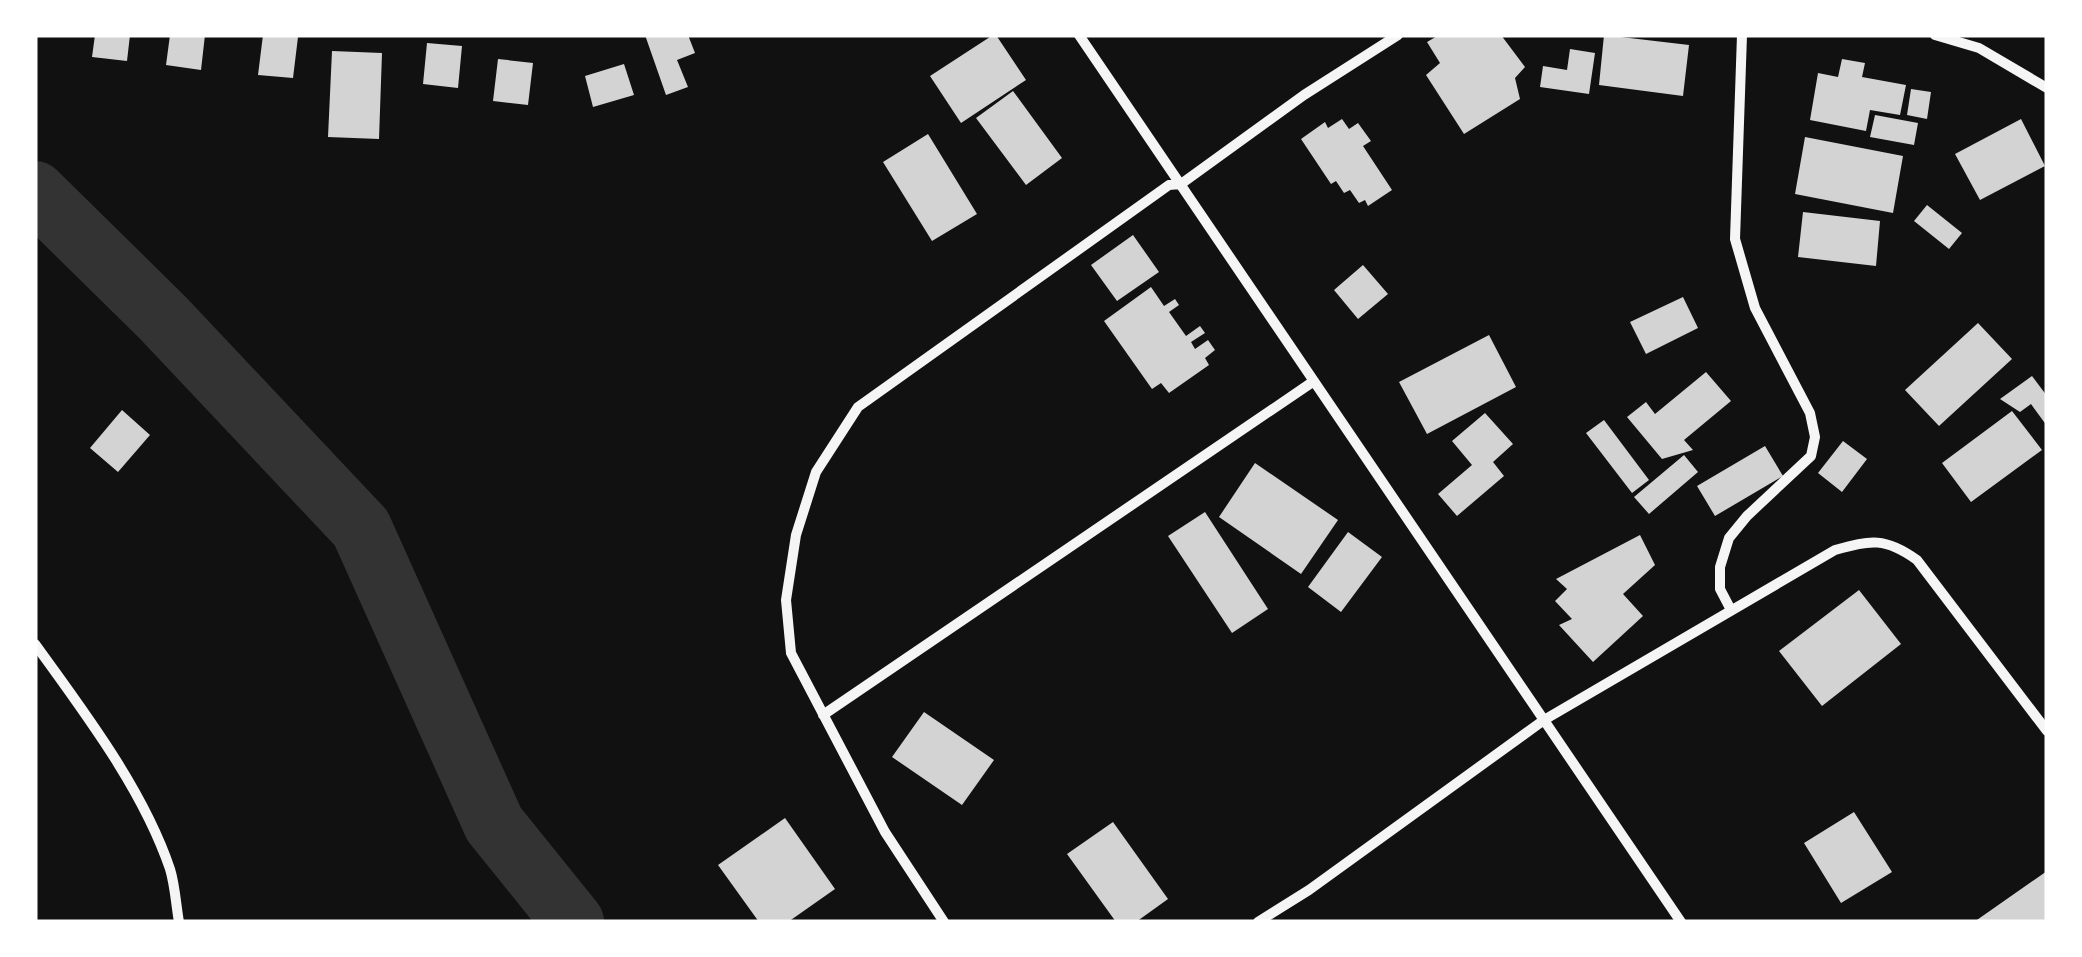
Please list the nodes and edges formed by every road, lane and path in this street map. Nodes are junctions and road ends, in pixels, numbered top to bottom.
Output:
1 (1079, 35) edge
2 (1398, 35) edge
3 (1742, 35) edge
4 (1935, 35) edge
5 (2047, 88) edge
6 (1181, 184) junction
7 (1314, 381) junction
8 (1732, 610) junction
9 (35, 644) edge
10 (823, 715) junction
11 (1544, 720) junction
12 (2047, 731) edge
13 (180, 922) edge
14 (944, 922) edge
15 (1258, 922) edge
16 (1682, 922) edge

1 - 6 street
2 - 6 street
3 - 8 street
4 - 5 street
6 - 7 street
6 - 10 street
7 - 10 street
7 - 11 street
8 - 11 street
8 - 12 street
9 - 13 street
10 - 14 street
11 - 15 street
11 - 16 street

